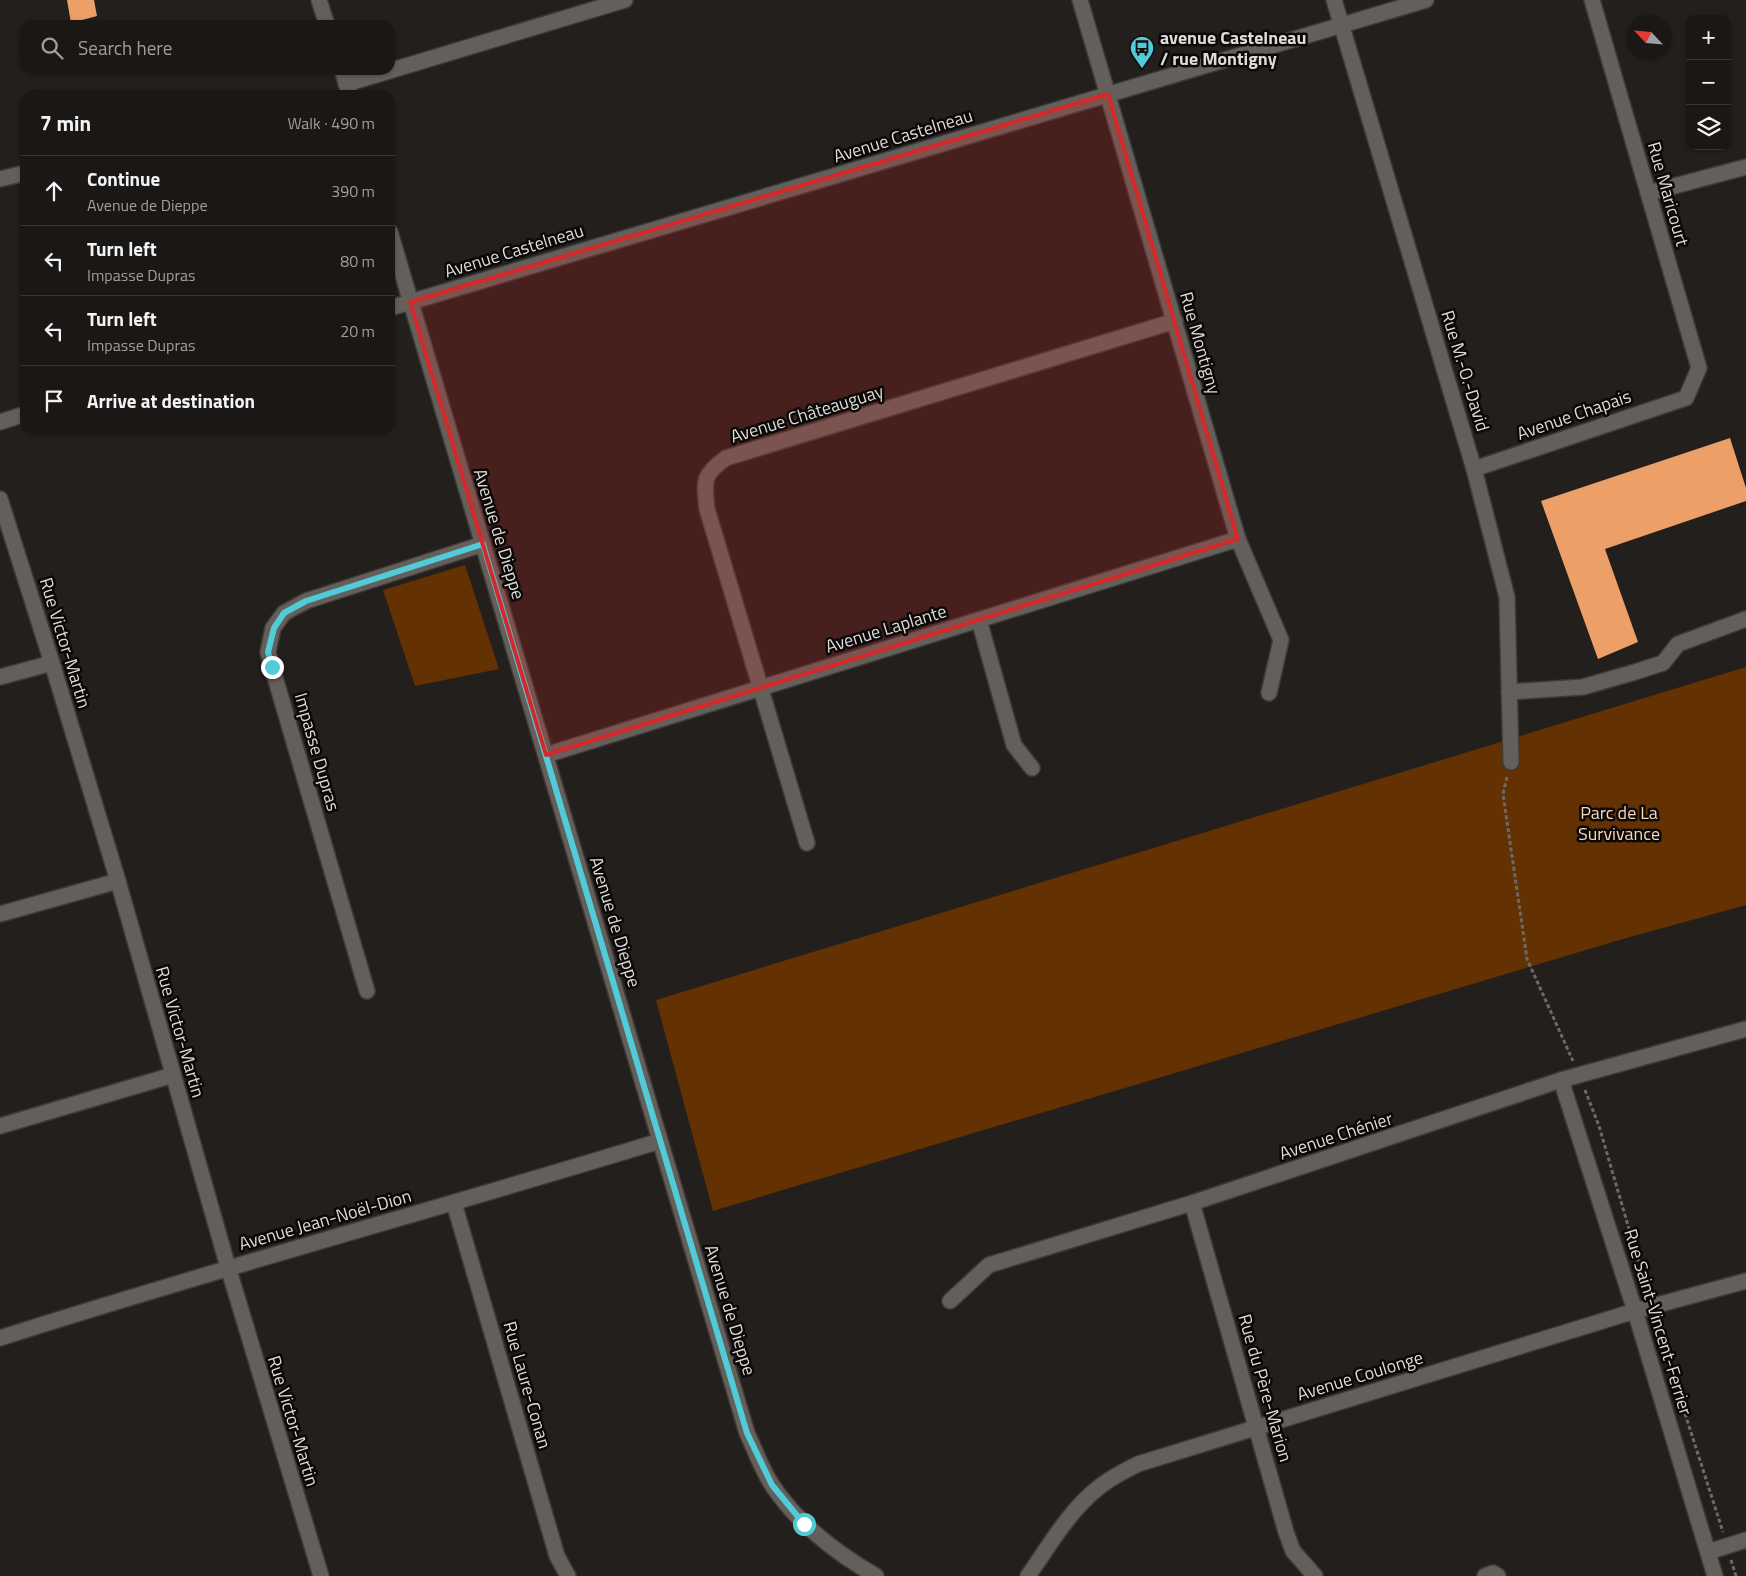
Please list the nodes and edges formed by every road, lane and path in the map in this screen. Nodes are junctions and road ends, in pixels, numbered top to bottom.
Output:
1 (319, 0) edge
2 (625, 0) edge
3 (1080, 0) edge
4 (1334, 0) edge
5 (1426, 0) edge
6 (1592, 0) edge
7 (325, 20) edge
8 (1342, 25) junction
9 (395, 68) edge
10 (373, 75) edge
11 (346, 83) edge
12 (1108, 94) junction
13 (1746, 167) edge
14 (20, 174) edge
15 (0, 179) edge
16 (1648, 193) junction
17 (395, 250) edge
18 (410, 302) junction
19 (395, 306) edge
20 (1175, 321) junction
21 (1686, 398) joint
22 (20, 416) edge
23 (0, 422) edge
24 (1474, 469) junction
25 (0, 499) edge
26 (1238, 539) junction
27 (483, 544) junction
28 (1746, 619) edge
29 (979, 620) junction
30 (52, 663) junction
31 (0, 678) edge
32 (760, 688) junction
33 (1509, 692) junction
34 (1269, 693) dead end
35 (546, 755) junction
36 (1511, 762) dead end
37 (1032, 768) dead end
38 (807, 843) dead end
39 (118, 881) junction
40 (0, 914) edge
41 (367, 991) dead end
42 (1746, 1029) edge
43 (173, 1075) junction
44 (1561, 1080) junction
45 (0, 1126) edge
46 (660, 1141) junction
47 (454, 1204) junction
48 (1192, 1204) junction
49 (228, 1267) junction
50 (1746, 1281) edge
51 (950, 1300) dead end
52 (1635, 1311) junction
53 (0, 1338) edge
54 (1256, 1427) junction
55 (1746, 1540) edge
56 (1708, 1552) junction
57 (321, 1576) edge
58 (568, 1576) edge
59 (876, 1576) edge
60 (1028, 1576) edge
61 (1315, 1576) edge
62 (1485, 1576) edge
63 (1498, 1576) edge
64 (1715, 1576) edge

1 - 7 street
2 - 9 street
3 - 12 street, Rue Montigny
4 - 8 street, Rue M.-O.-David
5 - 8 street, Avenue Castelneau
6 - 16 street, Rue Maricourt
8 - 12 street, Avenue Castelneau
8 - 24 street, Rue M.-O.-David
10 - 11 street
12 - 18 street, Avenue Castelneau
12 - 20 street, Rue Montigny
13 - 16 street
14 - 15 street
16 - 21 street, Rue Maricourt
17 - 18 street, Avenue de Dieppe
18 - 19 street, Avenue Castelneau
18 - 27 street, Avenue de Dieppe
20 - 26 street, Rue Montigny
20 - 32 street, Avenue Châteauguay
21 - 24 street, Avenue Chapais
22 - 23 street
24 - 33 street, Rue M.-O.-David
25 - 30 street, Rue Victor-Martin
26 - 29 street, Avenue Laplante
26 - 34 street, Rue Montigny
27 - 35 street, Avenue de Dieppe
27 - 41 street, Impasse Dupras
28 - 33 street
29 - 32 street, Avenue Laplante
29 - 37 street
30 - 31 street
30 - 39 street, Rue Victor-Martin
32 - 35 street, Avenue Laplante
32 - 38 street, Avenue Châteauguay
33 - 36 street, Rue M.-O.-David
35 - 46 street, Avenue de Dieppe
39 - 40 street
39 - 43 street, Rue Victor-Martin
42 - 44 street, Avenue Chénier
43 - 45 street
43 - 49 street, Rue Victor-Martin
44 - 48 street, Avenue Chénier
44 - 52 street, Rue Saint-Vincent-Ferrier
46 - 47 street, Avenue Jean-Noël-Dion
46 - 59 street, Avenue de Dieppe
47 - 49 street, Avenue Jean-Noël-Dion
47 - 58 street, Rue Laure-Conan
48 - 51 street, Avenue Chénier
48 - 54 street, Rue du Père-Marion
49 - 53 street, Avenue Jean-Noël-Dion
49 - 57 street, Rue Victor-Martin
50 - 52 street, Avenue Coulonge
52 - 54 street, Avenue Coulonge
52 - 56 street, Rue Saint-Vincent-Ferrier
54 - 60 street, Avenue Coulonge
54 - 61 street, Rue du Père-Marion
55 - 56 street
56 - 64 street, Rue Saint-Vincent-Ferrier
62 - 63 street

